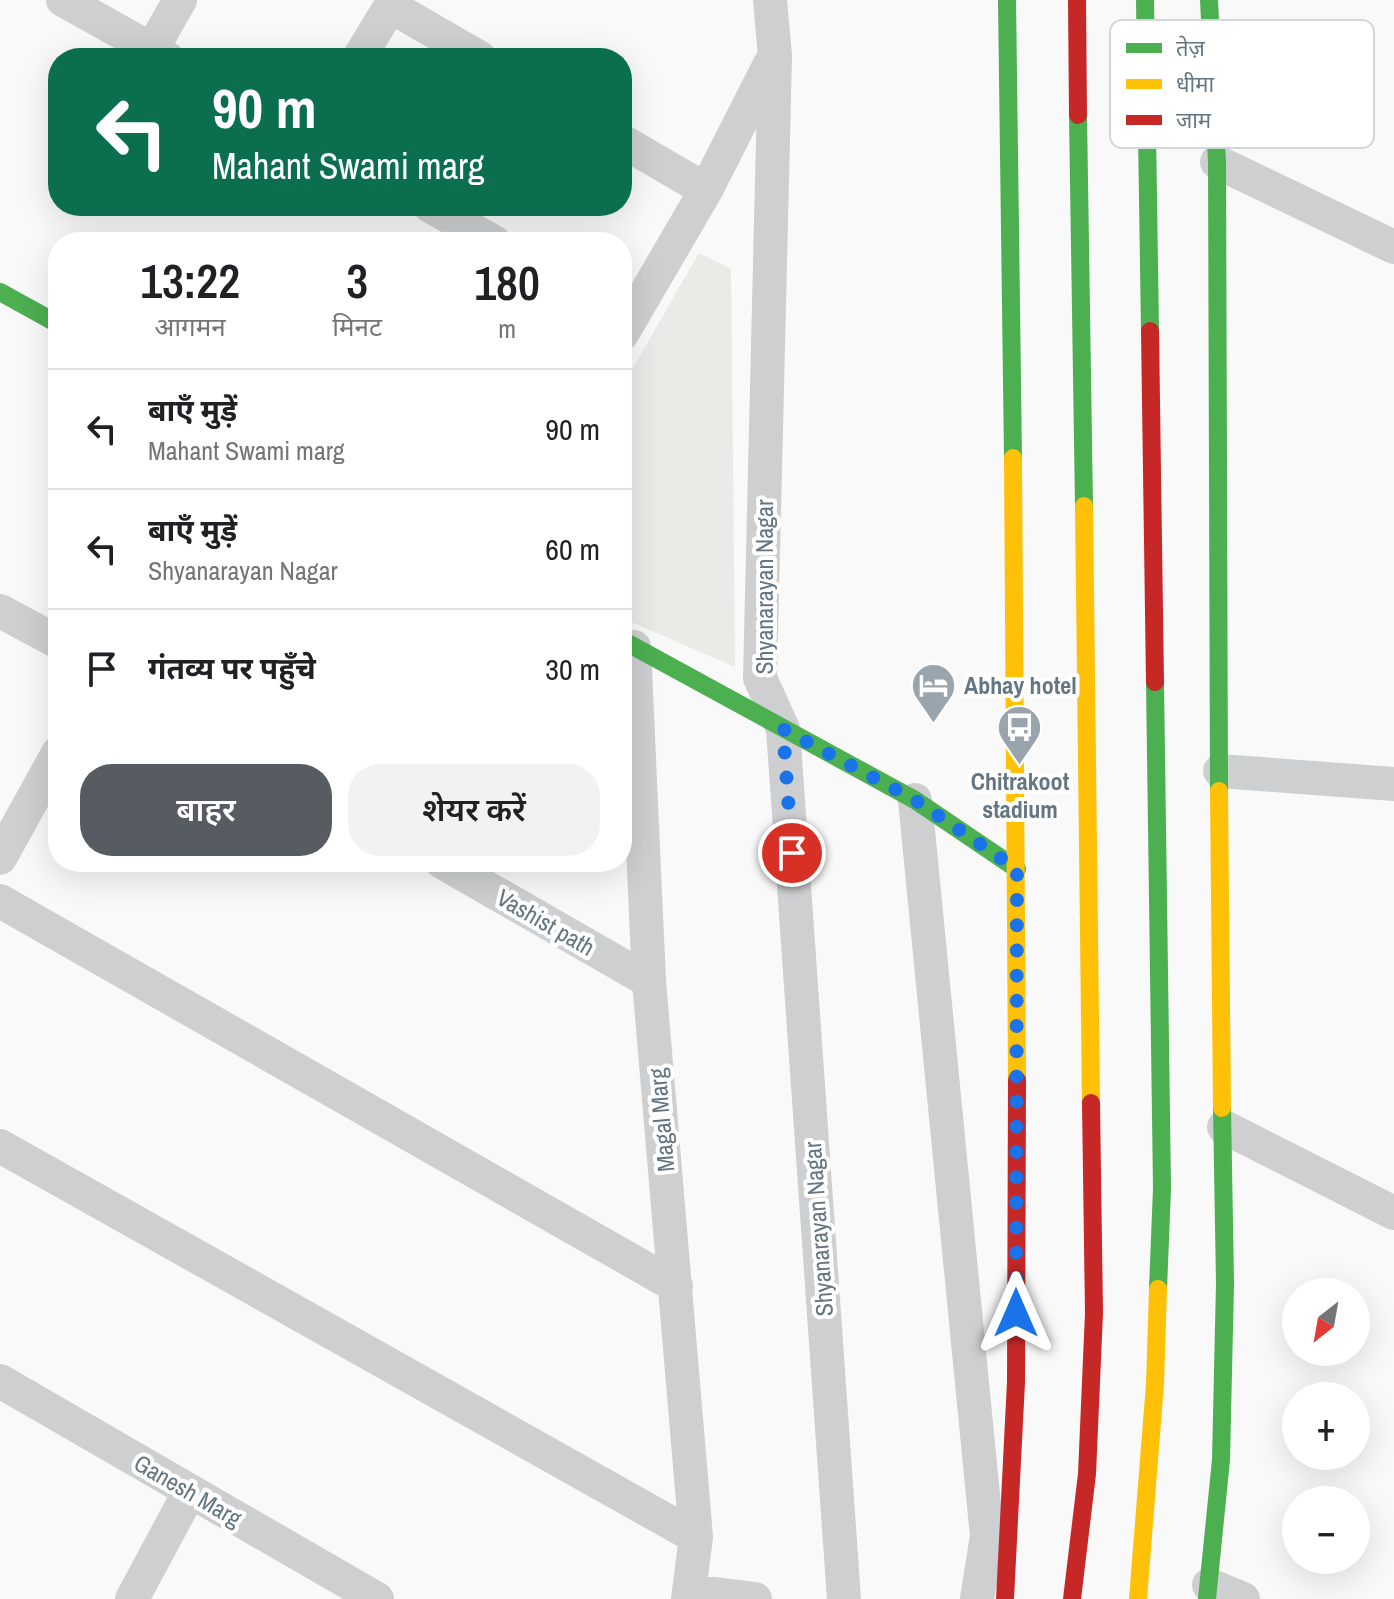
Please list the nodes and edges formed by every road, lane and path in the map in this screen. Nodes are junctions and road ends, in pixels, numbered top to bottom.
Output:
1 (63, 0) edge
2 (180, 0) edge
3 (770, 0) edge
4 (1007, 0) edge
5 (1077, 0) edge
6 (1145, 0) edge
7 (1209, 0) edge
8 (392, 3) edge
9 (1145, 20) edge
10 (1210, 20) edge
11 (149, 48) edge
12 (162, 48) edge
13 (365, 48) edge
14 (464, 48) edge
15 (775, 56) junction
16 (632, 147) edge
17 (1147, 148) edge
18 (1216, 148) edge
19 (1217, 162) junction
20 (706, 190) junction
21 (448, 216) edge
22 (476, 232) edge
23 (1394, 247) edge
24 (1, 295) edge
25 (632, 311) edge
26 (48, 319) edge
27 (0, 611) edge
28 (48, 637) edge
29 (632, 646) edge
30 (632, 708) edge
31 (783, 729) junction
32 (48, 771) edge
33 (1220, 771) junction
34 (1394, 784) edge
35 (915, 800) junction
36 (0, 858) edge
37 (1017, 869) junction
38 (459, 872) edge
39 (0, 901) edge
40 (649, 981) junction
41 (1224, 1127) junction
42 (0, 1146) edge
43 (1394, 1213) edge
44 (676, 1286) junction
45 (2, 1388) edge
46 (190, 1491) junction
47 (696, 1537) junction
48 (1208, 1592) edge
49 (689, 1595) edge
50 (132, 1599) edge
51 (377, 1599) edge
52 (755, 1599) edge
53 (844, 1599) edge
54 (977, 1599) edge
55 (1005, 1599) edge
56 (1072, 1599) edge
57 (1138, 1599) edge
58 (1243, 1599) edge

1 - 11 street
2 - 12 street
3 - 15 street, Shyanarayan Nagar
4 - 37 main road
5 - 56 main road
6 - 9 main road
7 - 10 main road
8 - 13 street
8 - 14 street
15 - 20 street
15 - 31 street, Shyanarayan Nagar
16 - 20 street
17 - 57 main road
18 - 19 main road
19 - 23 street
19 - 33 main road
20 - 25 street
21 - 22 street
24 - 26 main road
27 - 28 street
29 - 31 main road
30 - 40 street, Magal Marg
31 - 35 main road
31 - 53 street, Shyanarayan Nagar
32 - 36 street
33 - 34 street
33 - 41 main road
35 - 37 main road
35 - 54 street
37 - 55 main road
38 - 40 street, Vashist path
39 - 44 street
40 - 44 street, Magal Marg
41 - 43 street
41 - 48 main road
42 - 47 street
44 - 47 street, Magal Marg
45 - 46 street, Ganesh Marg
46 - 50 street
46 - 51 street, Ganesh Marg
47 - 49 street, Magal Marg
48 - 58 street
49 - 52 street

